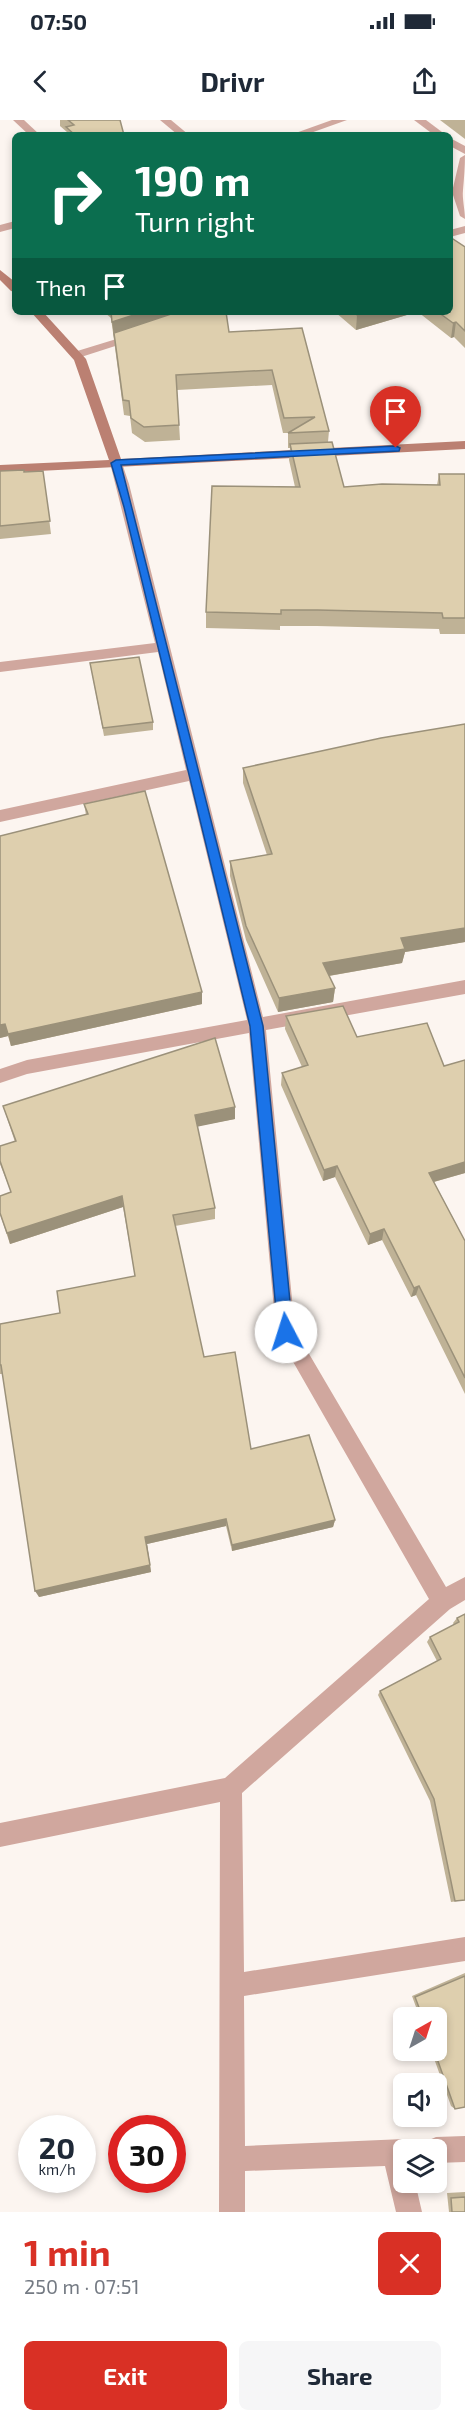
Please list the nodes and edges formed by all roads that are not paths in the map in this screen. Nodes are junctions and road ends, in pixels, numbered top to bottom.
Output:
1 (18, 120) edge
2 (165, 120) edge
3 (342, 120) edge
4 (418, 120) edge
5 (32, 132) edge
6 (180, 132) edge
7 (304, 132) edge
8 (436, 132) edge
9 (465, 158) edge
10 (465, 216) edge
11 (0, 273) edge
12 (12, 286) edge
13 (40, 315) edge
14 (143, 333) edge
15 (78, 354) junction
16 (465, 445) edge
17 (116, 463) junction
18 (0, 469) edge
19 (164, 647) junction
20 (0, 667) edge
21 (195, 774) junction
22 (0, 816) edge
23 (465, 987) edge
24 (257, 1026) junction
25 (0, 1076) edge
26 (465, 1588) edge
27 (442, 1601) junction
28 (231, 1788) junction
29 (0, 1835) edge
30 (465, 1949) edge
31 (232, 1986) junction
32 (465, 2149) edge
33 (447, 2150) edge
34 (393, 2152) edge
35 (232, 2159) junction
36 (406, 2193) edge
37 (232, 2212) edge
38 (409, 2212) edge

1 - 5 street
2 - 6 street
3 - 7 street
4 - 8 street
9 - 10 street
11 - 12 main road
13 - 15 main road
14 - 15 street
15 - 17 main road
16 - 17 main road
17 - 18 main road
17 - 19 street
19 - 20 street
19 - 21 street
21 - 22 street
21 - 24 street
23 - 24 street
24 - 25 street
24 - 27 street
26 - 27 street
27 - 28 street
28 - 29 street
28 - 31 street
30 - 31 street
31 - 35 street
32 - 33 street
34 - 35 street
35 - 37 street
36 - 38 street

